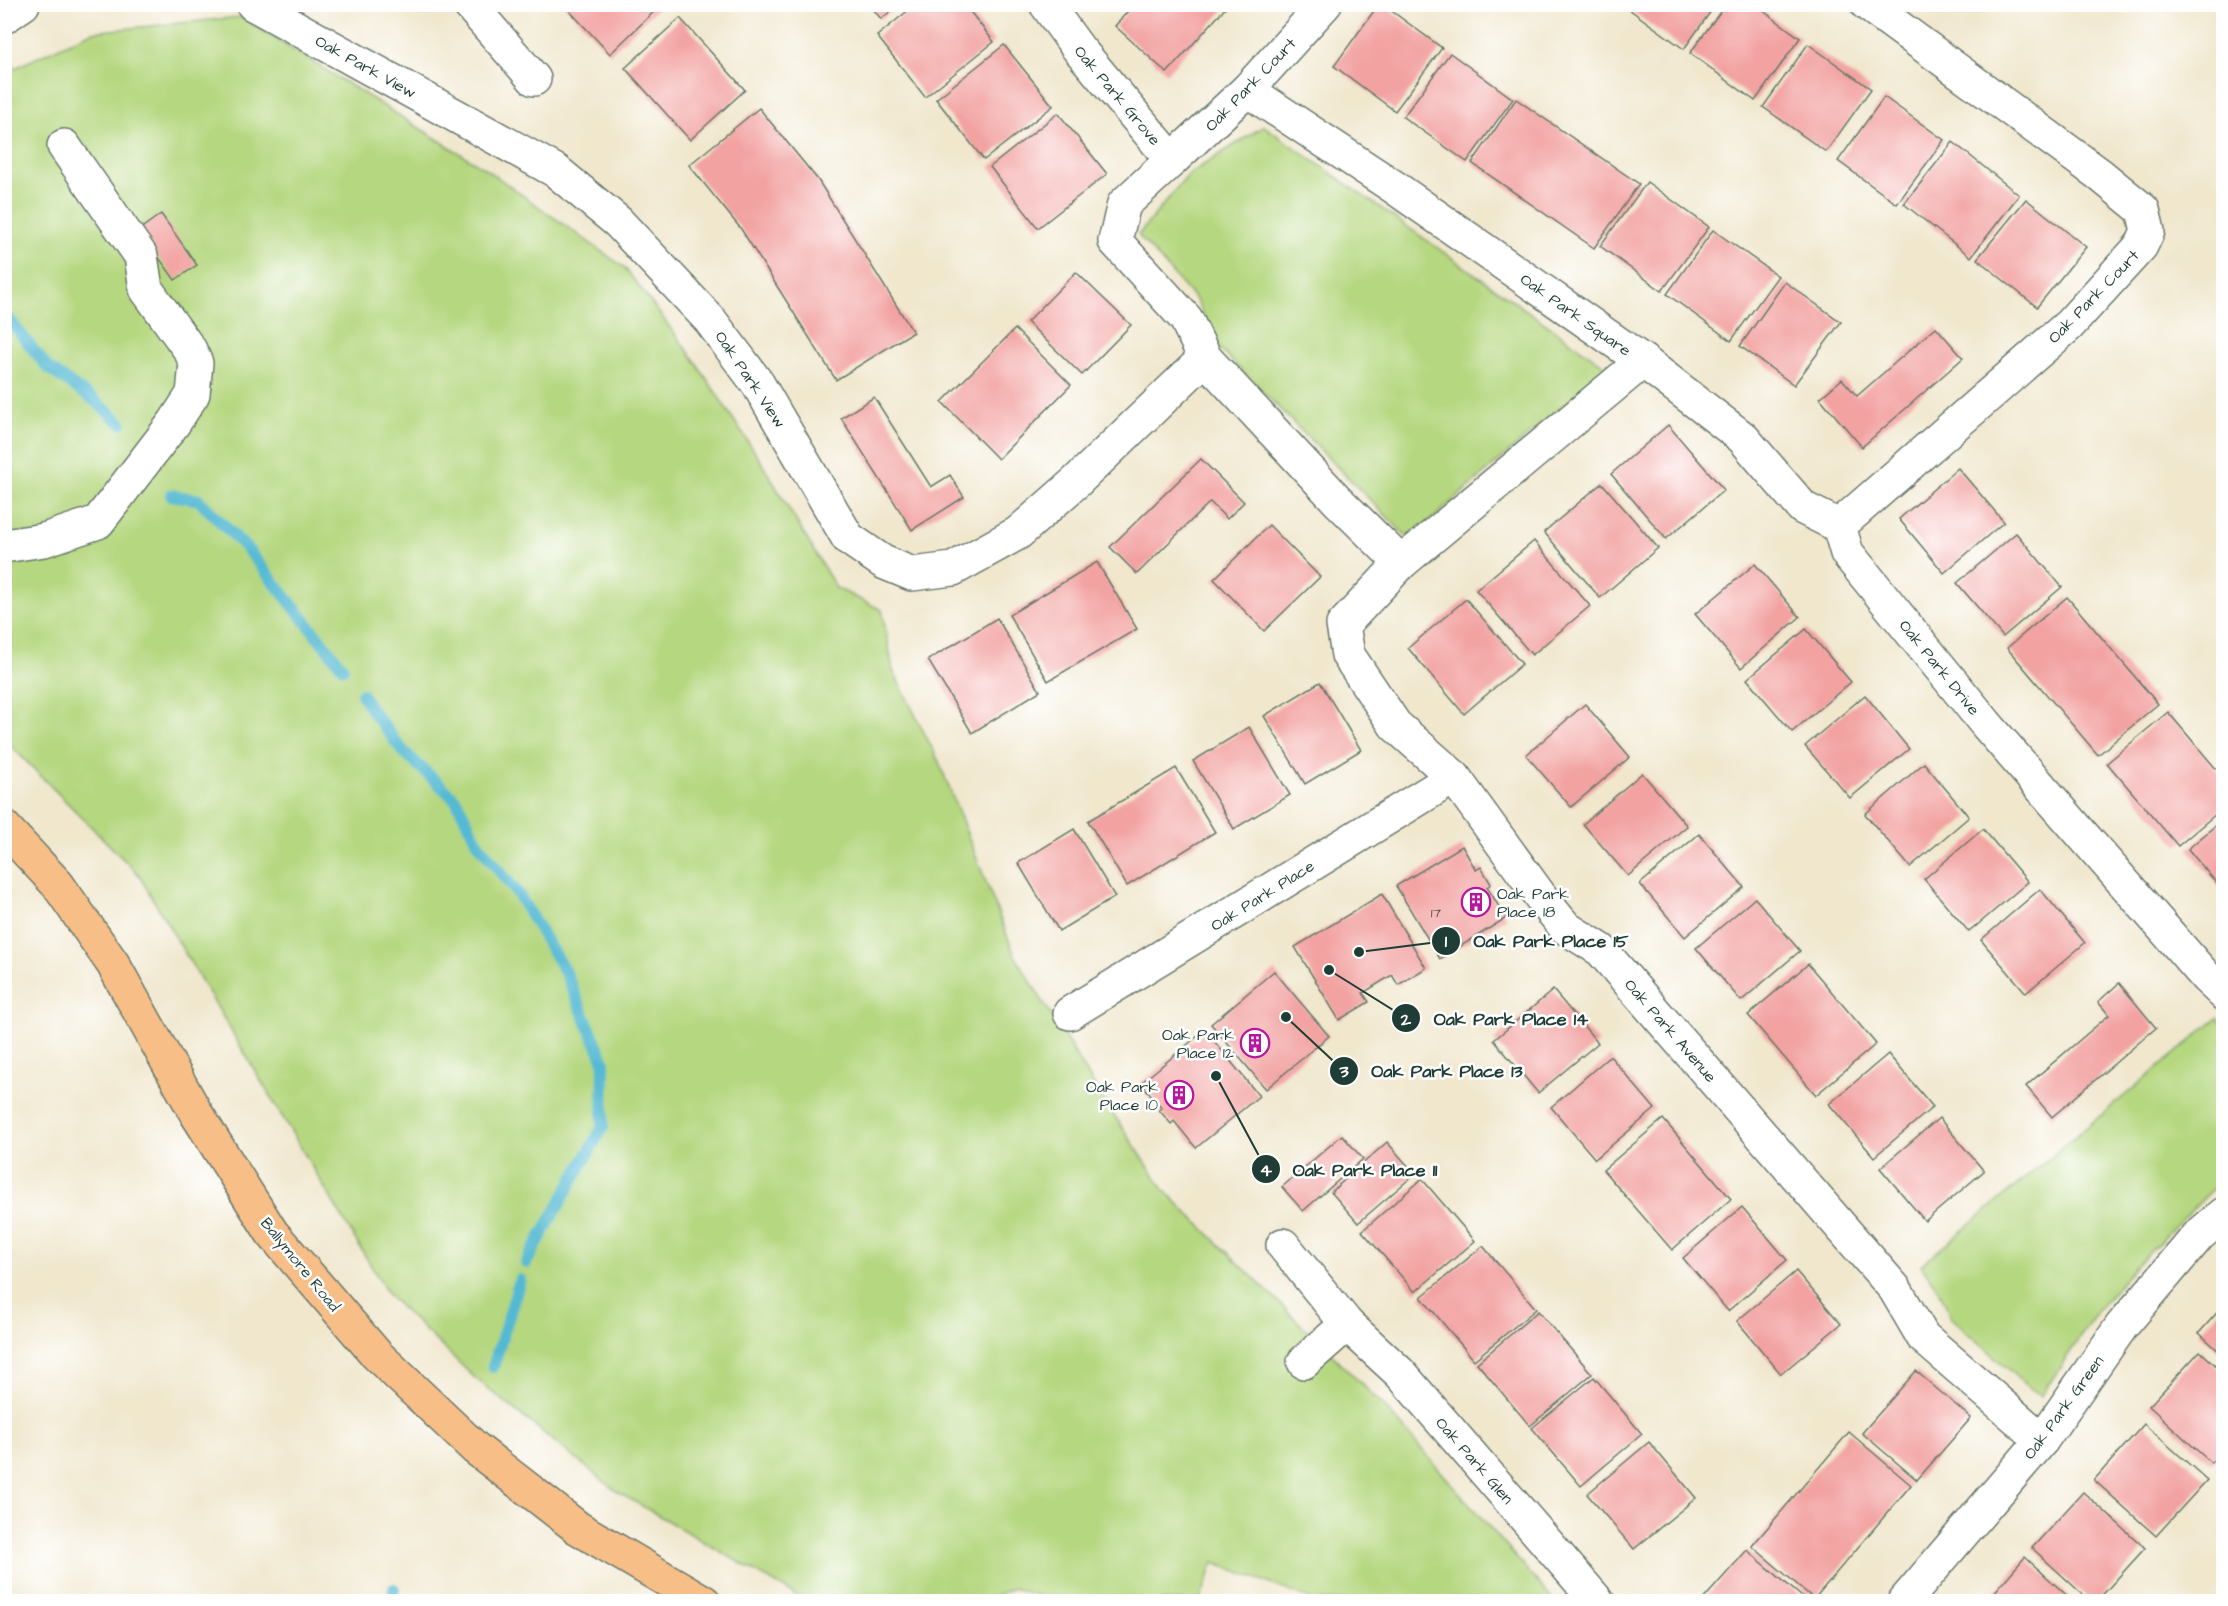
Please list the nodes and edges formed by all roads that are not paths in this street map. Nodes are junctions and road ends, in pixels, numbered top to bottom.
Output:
1 (23, 4) edge
2 (253, 4) edge
3 (469, 4) edge
4 (1046, 4) edge
5 (1325, 4) edge
6 (1867, 4) edge
7 (4, 17) edge
8 (534, 79) dead end
9 (1247, 90) junction
10 (64, 146) dead end
11 (1172, 160) junction
12 (1205, 358) junction
13 (1643, 361) junction
14 (1839, 526) junction
15 (4, 546) edge
16 (1401, 563) junction
17 (1360, 605) joint
18 (1454, 777) junction
19 (4, 827) edge
20 (2223, 994) edge
21 (1070, 1013) dead end
22 (2223, 1214) edge
23 (1283, 1245) dead end
24 (1347, 1324) junction
25 (1304, 1362) dead end
26 (2042, 1440) junction
27 (704, 1602) edge
28 (1598, 1602) edge
29 (1904, 1602) edge

1 - 7 street
2 - 12 street, Oak Park View
3 - 8 street
4 - 11 street, Oak Park Grove
5 - 9 street, Oak Park Court
6 - 14 street, Oak Park Court
9 - 11 street, Oak Park Court
9 - 13 street, Oak Park Square
10 - 15 street
11 - 12 street, Oak Park Grove
12 - 16 street
13 - 14 street
13 - 16 street, Oak Park Square
14 - 20 street, Oak Park Drive
16 - 17 street, Oak Park Square
17 - 18 street, Oak Park Avenue
18 - 21 street, Oak Park Place
18 - 26 street, Oak Park Avenue
19 - 27 main road, Ballymore Road
22 - 26 street, Oak Park Green
23 - 24 street, Oak Park Glen
24 - 25 street
24 - 28 street, Oak Park Glen
26 - 29 street, Oak Park Green

